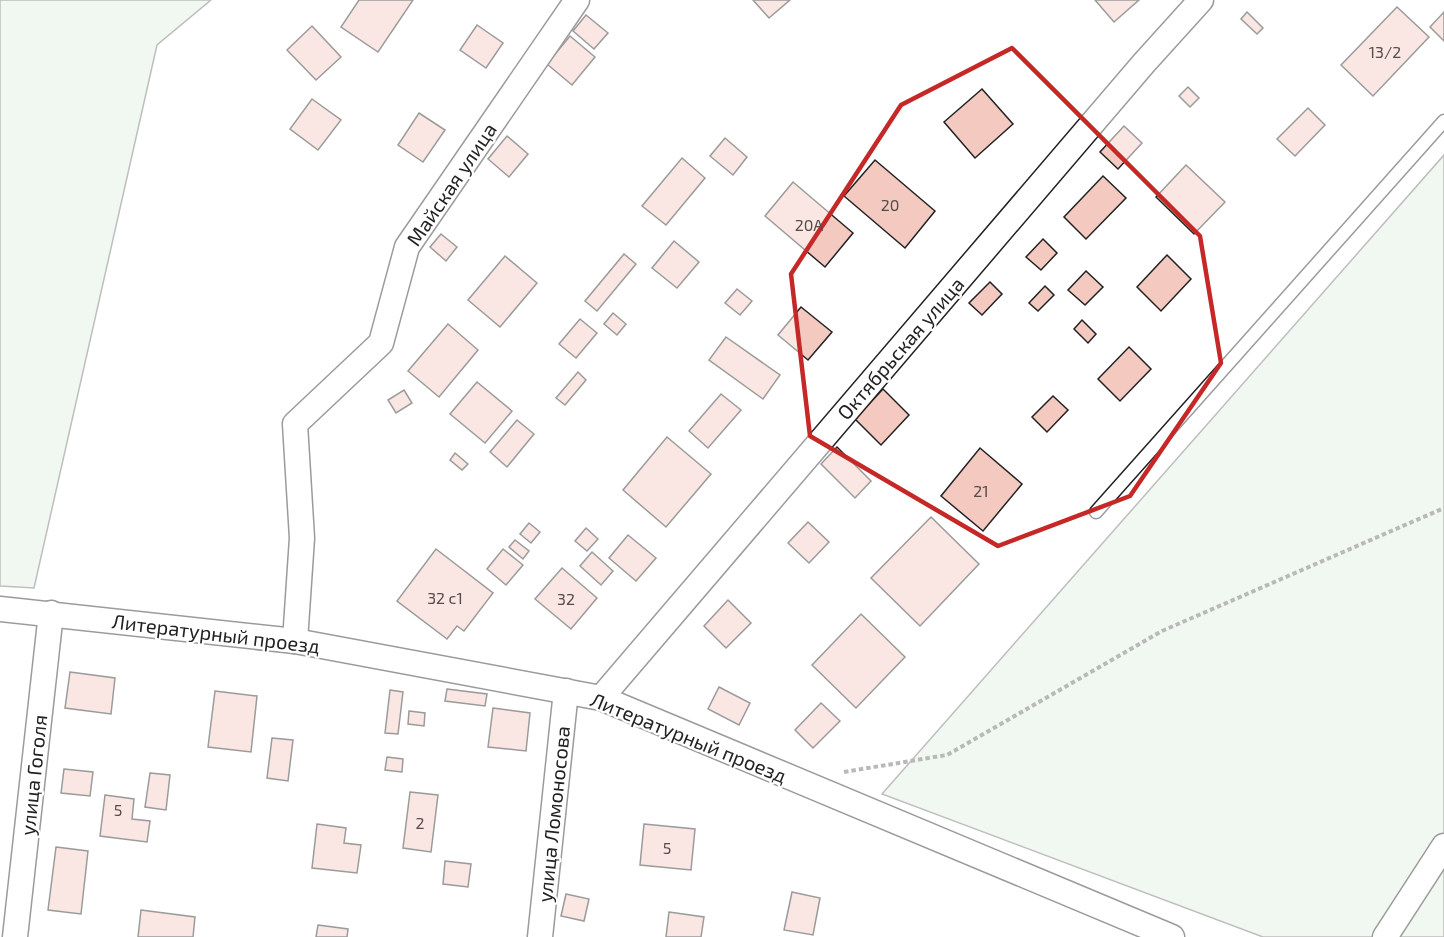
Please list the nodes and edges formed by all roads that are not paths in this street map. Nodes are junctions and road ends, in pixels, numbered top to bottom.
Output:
1 (577, 0) edge
2 (1201, 0) edge
3 (1444, 121) edge
4 (1096, 512) dead end
5 (0, 609) edge
6 (51, 613) junction
7 (295, 641) junction
8 (566, 691) junction
9 (601, 698) junction
10 (1444, 846) edge
11 (15, 937) edge
12 (540, 937) edge
13 (1173, 937) edge
14 (1385, 937) edge

1 - 7 street, Майская улица
2 - 9 street, Октябрьская улица
3 - 4 lane
5 - 6 street, Литературный проезд
6 - 7 street, Литературный проезд
6 - 11 street, улица Гоголя
7 - 8 street, Литературный проезд
8 - 9 street, Литературный проезд
8 - 12 street, улица Ломоносова
9 - 13 street, Литературный проезд
10 - 14 street

